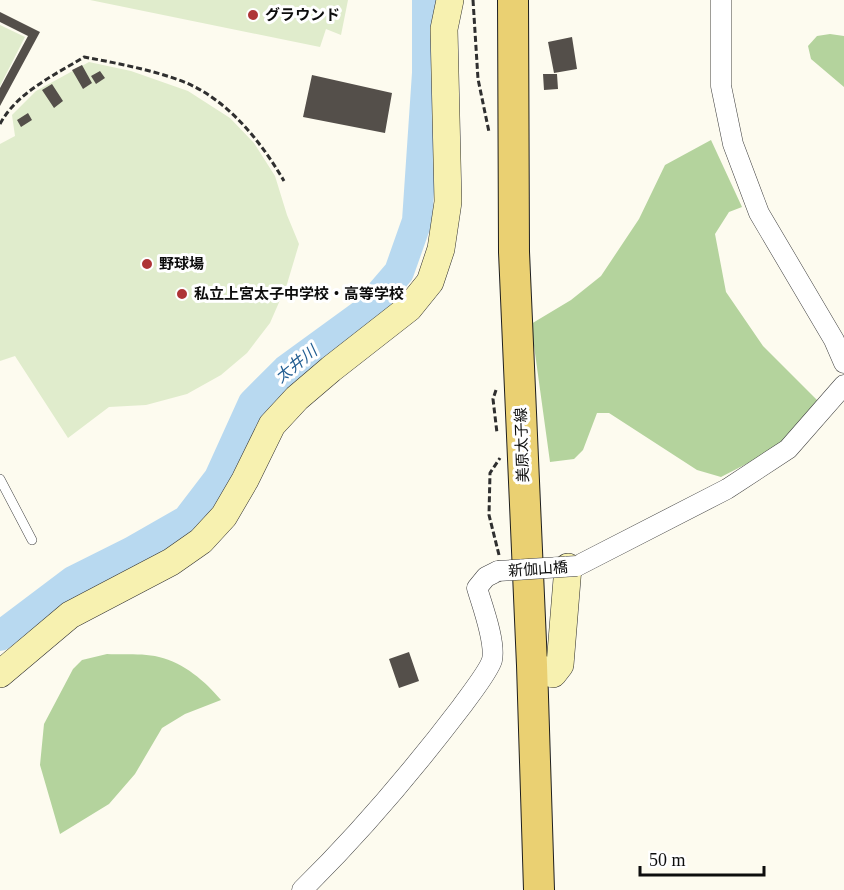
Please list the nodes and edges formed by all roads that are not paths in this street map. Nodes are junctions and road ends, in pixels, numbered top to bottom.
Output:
1 (450, 0) edge
2 (513, 0) edge
3 (721, 0) edge
4 (844, 363) edge
5 (844, 385) edge
6 (0, 479) edge
7 (32, 540) dead end
8 (573, 566) junction
9 (532, 665) junction
10 (1, 669) edge
11 (302, 890) edge
12 (539, 890) edge

1 - 10 street
2 - 9 main road, 美原太子線
3 - 4 street
5 - 8 street
6 - 7 lane
8 - 9 street
8 - 11 street, 新伽山橋, bridge
9 - 12 main road, 美原太子線

